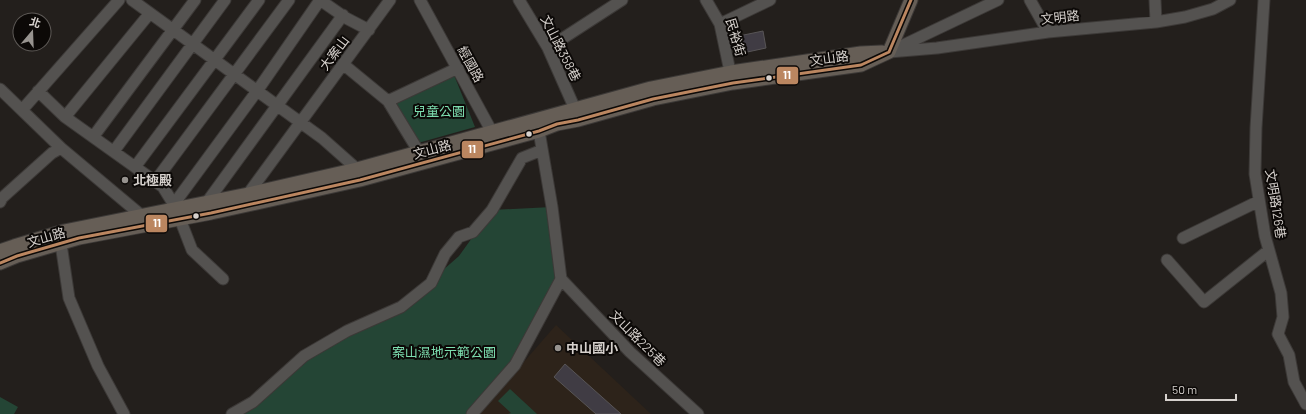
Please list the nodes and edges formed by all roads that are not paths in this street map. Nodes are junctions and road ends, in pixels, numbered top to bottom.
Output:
1 (119, 0) edge
2 (132, 0) edge
3 (195, 0) edge
4 (225, 0) edge
5 (259, 0) edge
6 (289, 0) edge
7 (390, 0) edge
8 (420, 0) edge
9 (519, 0) edge
10 (706, 0) edge
11 (770, 0) edge
12 (911, 0) edge
13 (998, 0) edge
14 (1030, 0) edge
15 (1155, 0) edge
16 (1230, 0) edge
17 (1264, 0) edge
18 (618, 1) edge
19 (150, 13) junction
20 (343, 16) junction
21 (1156, 22) junction
22 (720, 24) junction
23 (173, 30) junction
24 (368, 30) junction
25 (1048, 32) junction
26 (192, 44) junction
27 (548, 48) junction
28 (889, 52) junction
29 (214, 60) junction
30 (343, 64) junction
31 (458, 68) junction
32 (234, 74) junction
33 (732, 78) junction
34 (0, 89) edge
35 (38, 91) junction
36 (257, 91) junction
37 (388, 101) junction
38 (278, 106) junction
39 (575, 109) junction
40 (22, 110) junction
41 (65, 117) junction
42 (300, 122) junction
43 (539, 131) junction
44 (93, 137) junction
45 (493, 138) junction
46 (61, 148) junction
47 (542, 150) junction
48 (114, 151) junction
49 (419, 152) junction
50 (135, 166) junction
51 (358, 174) junction
52 (156, 180) junction
53 (248, 194) junction
54 (1259, 201) junction
55 (0, 202) edge
56 (207, 202) junction
57 (177, 210) junction
58 (142, 215) junction
59 (1183, 238) dead end
60 (61, 244) junction
61 (1269, 250) junction
62 (0, 251) edge
63 (1167, 260) dead end
64 (0, 263) edge
65 (223, 279) dead end
66 (561, 279) junction
67 (1306, 404) edge
68 (124, 414) edge
69 (232, 414) edge
70 (472, 414) edge
71 (698, 414) edge

1 - 35 street
2 - 19 street
3 - 23 street
4 - 26 street
5 - 29 street
6 - 32 street
7 - 24 street, 大案山
8 - 31 street, 經國路
9 - 27 street, 文山路358巷
10 - 22 street, 民裕街
11 - 22 street
12 - 28 main road
13 - 28 street
14 - 25 street
15 - 21 street
16 - 21 street, 文明路
17 - 54 street, 文明路126巷
18 - 27 street
19 - 23 street
19 - 41 street
20 - 24 street
20 - 36 street
20 - 38 street
21 - 25 street, 文明路
22 - 33 street, 民裕街
23 - 26 street
23 - 44 street
24 - 30 street, 大案山
25 - 28 street, 文明路
26 - 29 street
26 - 48 street
27 - 39 street, 文山路358巷
28 - 33 main road, 文山路
29 - 32 street
29 - 50 street
30 - 37 street
30 - 42 street, 大案山
31 - 37 street
31 - 45 street, 經國路
32 - 36 street
32 - 52 street
33 - 39 main road, 文山路
33 - 43 main road, 文山路
34 - 40 street
35 - 40 street
35 - 41 street
36 - 38 street
36 - 57 street
37 - 49 street
38 - 42 street
38 - 56 street
39 - 45 main road, 文山路
40 - 46 street
41 - 44 street
42 - 51 street
42 - 53 street, 大案山
43 - 45 main road, 文山路
43 - 47 street
44 - 48 street
45 - 49 main road, 文山路
45 - 51 main road, 文山路
46 - 55 street
46 - 58 street
47 - 66 street
47 - 69 street
48 - 50 street
49 - 51 main road, 文山路
50 - 52 street
51 - 53 main road, 文山路
51 - 57 main road, 文山路
52 - 57 street
53 - 56 main road, 文山路
54 - 59 street
54 - 61 street, 文明路126巷
56 - 57 main road, 文山路
57 - 58 main road, 文山路
57 - 60 main road, 文山路
57 - 65 street
58 - 62 main road, 文山路
60 - 64 main road, 文山路
60 - 68 street
61 - 63 street
61 - 67 street, 文明路126巷
66 - 70 street
66 - 71 street, 文山路225巷

